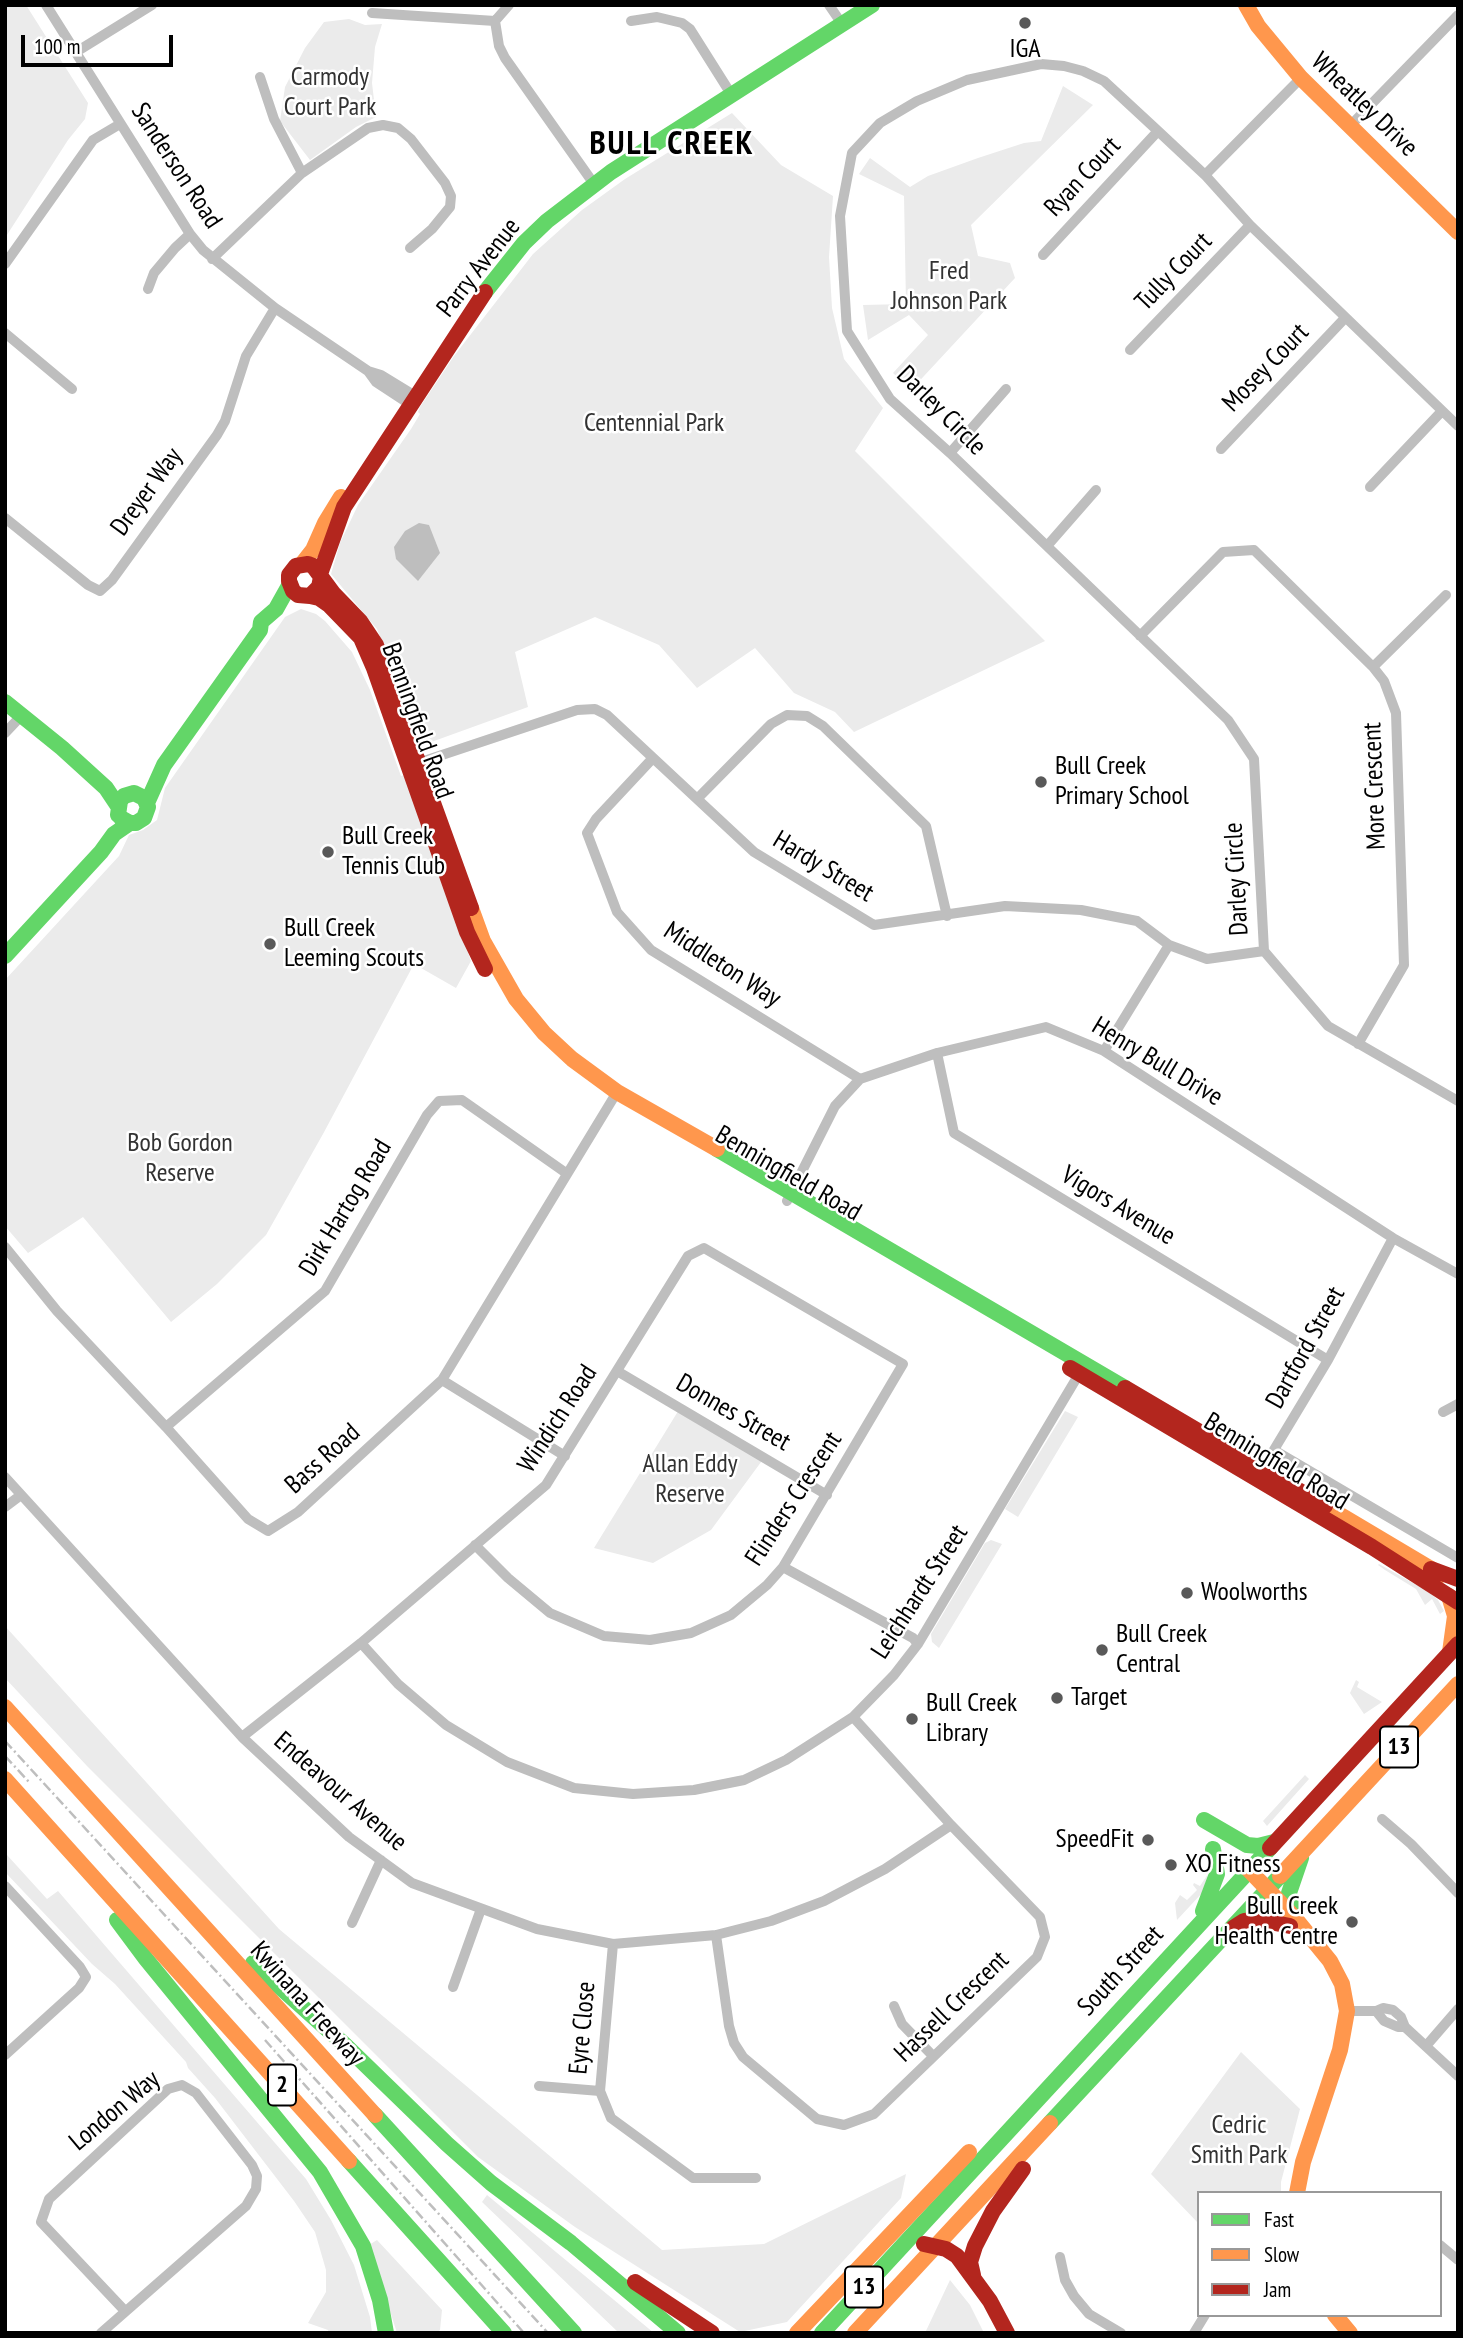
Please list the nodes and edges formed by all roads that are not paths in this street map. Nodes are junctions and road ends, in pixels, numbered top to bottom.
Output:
1 (46, 5) edge
2 (152, 5) edge
3 (509, 5) edge
4 (857, 5) edge
5 (872, 5) edge
6 (1246, 5) edge
7 (372, 13) dead end
8 (1458, 15) edge
9 (836, 16) edge
10 (495, 21) junction
11 (631, 21) dead end
12 (76, 52) junction
13 (260, 77) dead end
14 (1301, 78) junction
15 (729, 91) junction
16 (120, 124) junction
17 (1351, 125) junction
18 (1158, 131) junction
19 (302, 173) junction
20 (1205, 175) junction
21 (591, 180) junction
22 (1250, 225) junction
23 (1458, 232) edge
24 (190, 234) junction
25 (410, 248) dead end
26 (1043, 255) dead end
27 (212, 259) junction
28 (5, 264) edge
29 (148, 289) dead end
30 (275, 308) junction
31 (1345, 318) junction
32 (5, 333) edge
33 (1130, 350) dead end
34 (72, 389) dead end
35 (1006, 389) dead end
36 (411, 398) junction
37 (1442, 411) junction
38 (1458, 426) edge
39 (1220, 449) dead end
40 (950, 453) junction
41 (1370, 488) dead end
42 (1096, 490) dead end
43 (5, 518) edge
44 (1047, 547) junction
45 (302, 564) junction
46 (321, 575) junction
47 (289, 584) junction
48 (1446, 595) dead end
49 (307, 596) junction
50 (260, 631) junction
51 (1140, 636) junction
52 (1373, 667) junction
53 (5, 702) edge
54 (22, 715) junction
55 (5, 733) edge
56 (653, 758) junction
57 (414, 764) junction
58 (697, 799) junction
59 (128, 805) junction
60 (947, 916) junction
61 (1169, 945) junction
62 (1264, 951) junction
63 (5, 956) edge
64 (1358, 1044) junction
65 (1104, 1051) junction
66 (937, 1053) junction
67 (860, 1079) junction
68 (614, 1096) junction
69 (1458, 1101) edge
70 (566, 1173) junction
71 (790, 1196) junction
72 (1393, 1238) junction
73 (5, 1247) edge
74 (1458, 1274) edge
75 (1328, 1360) junction
76 (903, 1364) joint
77 (1083, 1369) junction
78 (617, 1371) junction
79 (442, 1380) junction
80 (1458, 1404) edge
81 (1443, 1412) dead end
82 (166, 1427) junction
83 (1274, 1450) junction
84 (565, 1456) junction
85 (1259, 1474) junction
86 (5, 1477) edge
87 (21, 1495) junction
88 (827, 1495) junction
89 (5, 1507) edge
90 (475, 1545) junction
91 (1458, 1558) edge
92 (782, 1567) junction
93 (1431, 1569) junction
94 (1458, 1579) edge
95 (1455, 1594) edge
96 (361, 1643) junction
97 (918, 1644) junction
98 (1454, 1648) edge
99 (1458, 1684) edge
100 (5, 1707) edge
101 (853, 1717) junction
102 (242, 1737) junction
103 (5, 1779) edge
104 (1382, 1819) dead end
105 (1204, 1820) dead end
106 (951, 1825) junction
107 (59, 1838) junction
108 (1274, 1842) junction
109 (1306, 1846) junction
110 (1213, 1849) dead end
111 (381, 1860) junction
112 (1244, 1874) junction
113 (5, 1886) edge
114 (170, 1890) junction
115 (1263, 1893) junction
116 (1458, 1893) edge
117 (481, 1909) junction
118 (352, 1923) dead end
119 (1197, 1925) junction
120 (1297, 1926) junction
121 (1225, 1933) junction
122 (716, 1935) junction
123 (613, 1944) junction
124 (453, 1987) dead end
125 (894, 2006) dead end
126 (1458, 2009) edge
127 (1347, 2011) junction
128 (1115, 2014) junction
129 (1135, 2030) junction
130 (1426, 2046) junction
131 (5, 2054) edge
132 (933, 2056) junction
133 (1065, 2067) junction
134 (1458, 2076) edge
135 (539, 2086) dead end
136 (600, 2091) junction
137 (1044, 2127) junction
138 (756, 2178) dead end
139 (1297, 2191) edge
140 (570, 2243) junction
141 (936, 2246) junction
142 (1442, 2247) edge
143 (901, 2248) junction
144 (1060, 2257) dead end
145 (1458, 2260) edge
146 (973, 2275) junction
147 (125, 2311) junction
148 (1204, 2317) edge
149 (1337, 2317) edge
150 (101, 2333) edge
151 (386, 2333) edge
152 (503, 2333) edge
153 (574, 2333) edge
154 (678, 2333) edge
155 (712, 2333) edge
156 (797, 2333) edge
157 (822, 2333) edge
158 (855, 2333) edge
159 (1006, 2333) edge
160 (1121, 2333) edge
161 (1194, 2333) edge
162 (1350, 2333) edge

1 - 12 street, Sanderson Road
2 - 12 street
3 - 10 street
4 - 9 main road, Parry Avenue
5 - 9 main road, Parry Avenue
6 - 14 main road, Wheatley Drive
7 - 10 street
8 - 17 street
9 - 15 main road, Parry Avenue
10 - 21 street
11 - 15 street
12 - 16 street, Sanderson Road
13 - 19 street
14 - 17 main road, Wheatley Drive
14 - 20 street
15 - 21 main road, Parry Avenue
16 - 24 street, Sanderson Road
16 - 28 street
17 - 23 main road, Wheatley Drive
18 - 20 street, Darley Circle
18 - 26 street, Ryan Court
18 - 40 street, Darley Circle
19 - 25 street
19 - 27 street
20 - 22 street, Darley Circle
21 - 36 main road, Parry Avenue
22 - 31 street, Darley Circle
22 - 33 street, Tully Court
24 - 27 street, Sanderson Road
24 - 29 street
27 - 30 street, Sanderson Road
30 - 36 street, Sanderson Road
30 - 43 street, Dreyer Way
31 - 37 street, Darley Circle
31 - 39 street, Mosey Court
32 - 34 street
35 - 40 street
36 - 45 main road, Parry Avenue
36 - 46 main road, Parry Avenue
37 - 38 street, Darley Circle
37 - 41 street
40 - 44 street, Darley Circle
42 - 44 street
44 - 51 street, Darley Circle
45 - 46 main road
45 - 47 main road, Parry Avenue
46 - 49 main road, Parry Avenue
46 - 57 main road, Benningfield Road
47 - 49 main road
47 - 50 main road, Parry Avenue
48 - 52 street
49 - 50 main road, Parry Avenue
49 - 57 main road, Benningfield Road
50 - 59 main road, Parry Avenue
51 - 52 street, More Crescent
51 - 62 street, Darley Circle
52 - 64 street, More Crescent
53 - 54 main road
54 - 55 street
54 - 59 main road
56 - 57 street, Hardy Street
56 - 58 street, Hardy Street
56 - 67 street, Middleton Way
57 - 68 main road, Benningfield Road
58 - 60 street, Hardy Street
58 - 60 street
59 - 63 main road, Parry Avenue
60 - 61 street, Hardy Street
61 - 62 street, Hardy Street
61 - 65 street
62 - 64 street, Darley Circle
64 - 69 street, Darley Circle
65 - 66 street, Henry Bull Drive
65 - 72 street, Henry Bull Drive
66 - 67 street, Henry Bull Drive
66 - 75 street, Vigors Avenue
67 - 71 street, Henry Bull Drive
68 - 70 street, Bass Road
68 - 71 main road, Benningfield Road
70 - 79 street, Bass Road
70 - 82 street, Dirk Hartog Road
71 - 77 main road, Benningfield Road
72 - 74 street, Henry Bull Drive
72 - 75 street, Dartford Street
73 - 82 street, Bass Road
75 - 83 street, Dartford Street
76 - 78 street, Windich Road
76 - 88 street, Flinders Crescent
77 - 85 main road, Benningfield Road
77 - 97 street, Leichhardt Street
78 - 84 street, Windich Road
78 - 88 street, Donnes Street
79 - 82 street, Bass Road
79 - 84 street
80 - 81 street
83 - 85 street, Dartford Street
83 - 91 street
84 - 90 street, Windich Road
85 - 93 main road, Benningfield Road
85 - 95 main road, Benningfield Road
86 - 87 street, Endeavour Avenue
87 - 89 street
87 - 102 street, Endeavour Avenue
88 - 92 street, Flinders Crescent
90 - 92 street, Flinders Crescent
90 - 96 street, Windich Road
92 - 97 street
93 - 94 main road
93 - 95 main road, Benningfield Road
95 - 98 main road
96 - 101 street, Leichhardt Street
96 - 102 street, Windich Road
97 - 101 street, Leichhardt Street
98 - 108 main road, South Street / 13
99 - 109 main road, South Street / 13
100 - 114 main road, Kwinana Freeway / 2
101 - 106 street, Hassell Crescent
102 - 111 street, Endeavour Avenue
103 - 107 main road, 2
104 - 116 street
105 - 108 main road
106 - 122 street, Endeavour Avenue
106 - 132 street, Hassell Crescent
107 - 151 main road
107 - 152 main road, 2
108 - 112 main road, South Street / 13
109 - 115 main road, South Street / 13
109 - 120 main road
110 - 119 main road
111 - 117 street, Endeavour Avenue
111 - 118 street
112 - 115 main road
112 - 119 main road, South Street / 13
113 - 131 street
114 - 140 main road
114 - 153 main road, Kwinana Freeway / 2
115 - 120 main road
115 - 121 main road, South Street / 13
117 - 123 street, Endeavour Avenue
117 - 124 street
119 - 128 main road, South Street / 13
120 - 121 main road
120 - 127 main road
121 - 129 main road, South Street / 13
122 - 123 street, Endeavour Avenue
122 - 132 street, Hassell Crescent
123 - 136 street, Eyre Close
125 - 132 street
126 - 130 street
127 - 130 street
127 - 139 main road
128 - 129 main road
128 - 133 main road, South Street / 13
129 - 137 main road, South Street / 13
130 - 134 street
133 - 143 main road, South Street / 13
133 - 156 main road
135 - 136 street
136 - 138 street, Eyre Close
137 - 141 main road, South Street / 13
137 - 146 main road
140 - 154 main road
140 - 155 main road
141 - 143 main road
141 - 146 main road
141 - 158 main road, South Street / 13
142 - 145 street
143 - 157 main road, South Street / 13
144 - 160 street
146 - 159 main road
147 - 147 street, London Way
147 - 150 street, London Way
148 - 161 street
149 - 162 main road

